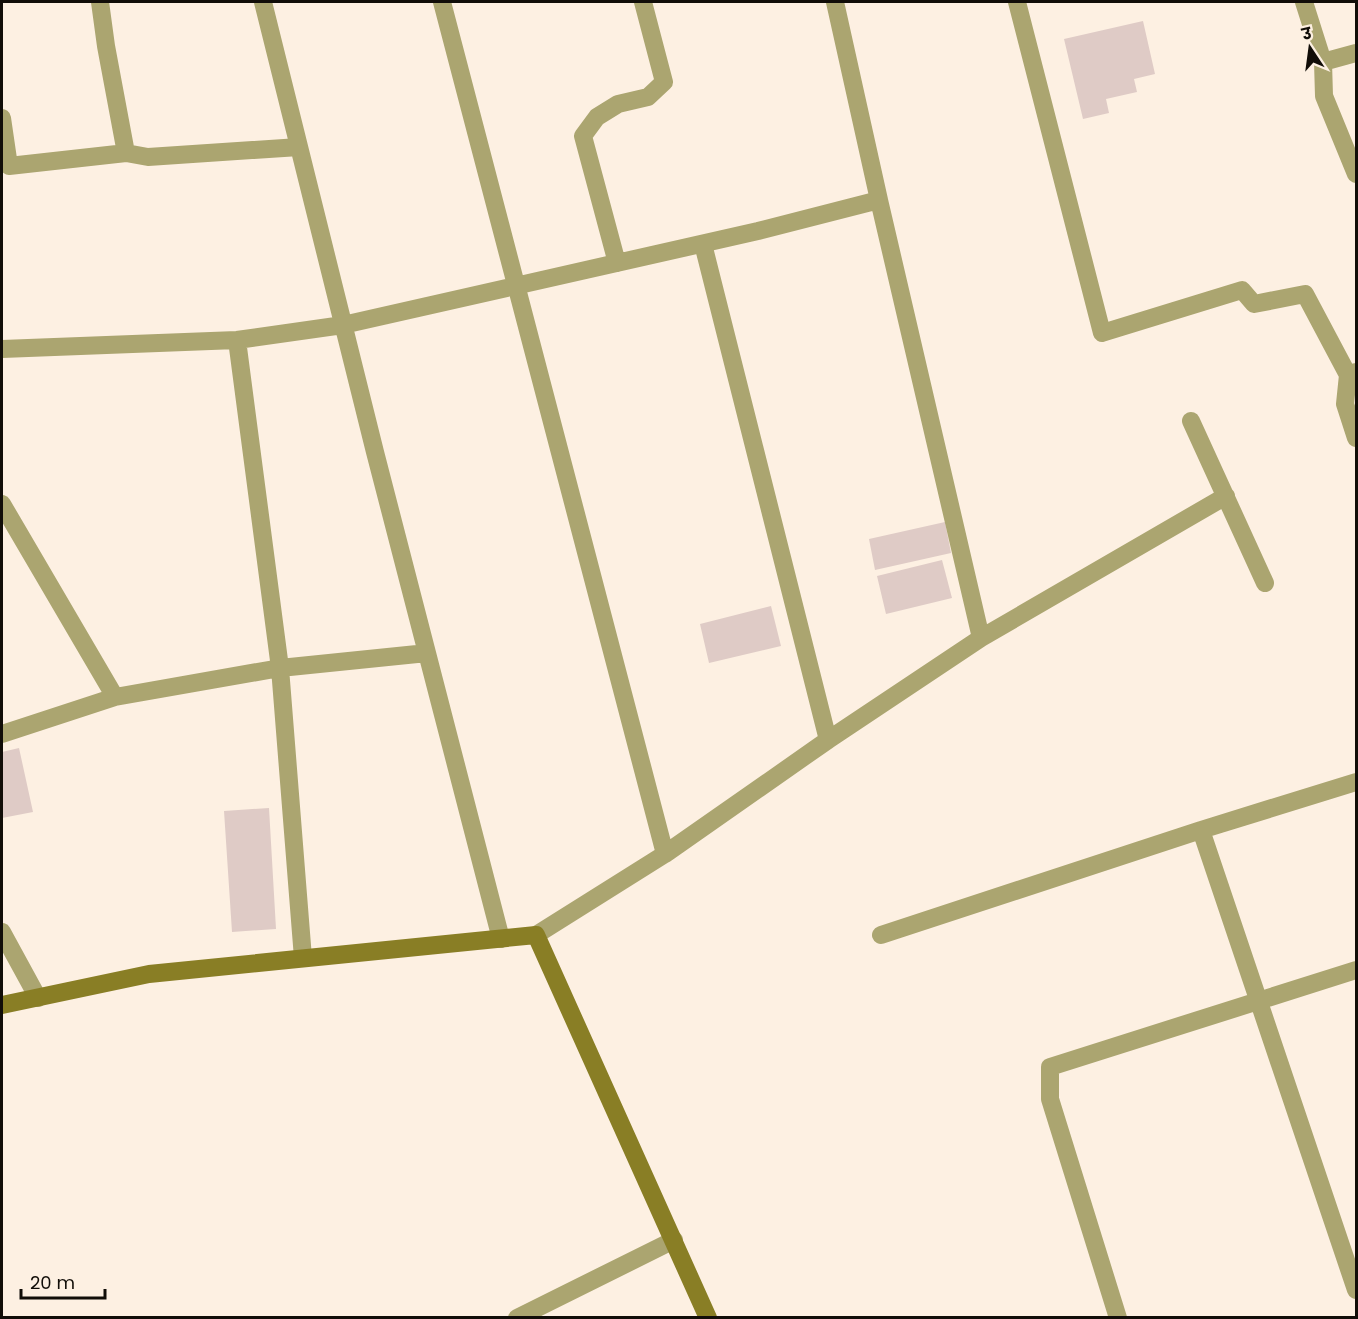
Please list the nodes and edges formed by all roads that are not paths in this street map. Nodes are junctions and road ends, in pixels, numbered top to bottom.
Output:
1 (100, 2) edge
2 (263, 2) edge
3 (442, 2) edge
4 (643, 2) edge
5 (835, 2) edge
6 (1017, 2) edge
7 (1304, 2) edge
8 (1356, 53) edge
9 (1323, 62) junction
10 (2, 118) edge
11 (299, 147) junction
12 (126, 153) junction
13 (1356, 174) edge
14 (879, 200) junction
15 (703, 244) junction
16 (617, 263) junction
17 (516, 287) junction
18 (343, 325) junction
19 (237, 340) junction
20 (2, 350) edge
21 (1352, 374) edge
22 (1191, 421) dead end
23 (1356, 438) edge
24 (1226, 496) junction
25 (2, 504) edge
26 (1264, 583) dead end
27 (981, 638) junction
28 (427, 653) junction
29 (280, 668) junction
30 (115, 697) junction
31 (2, 734) edge
32 (828, 740) junction
33 (1356, 782) edge
34 (1201, 830) junction
35 (665, 854) junction
36 (2, 932) edge
37 (536, 935) junction
38 (881, 935) dead end
39 (501, 939) junction
40 (303, 958) junction
41 (1356, 970) edge
42 (38, 998) junction
43 (1259, 1002) junction
44 (2, 1005) edge
45 (674, 1240) junction
46 (1356, 1290) edge
47 (518, 1317) edge
48 (708, 1317) edge
49 (1118, 1317) edge

1 - 12 street
2 - 11 street
3 - 17 street
4 - 16 street
5 - 14 street
6 - 21 street
7 - 9 street
8 - 9 street
9 - 13 street
10 - 12 street
11 - 12 street
11 - 18 street
14 - 15 street
14 - 27 street
15 - 16 street
15 - 32 street
16 - 17 street
17 - 18 street
17 - 35 street
18 - 19 street
18 - 28 street
19 - 20 street
19 - 29 street
21 - 23 street
22 - 24 street
24 - 26 street
24 - 27 street
25 - 30 street
27 - 32 street
28 - 29 street
28 - 39 street
29 - 30 street
29 - 40 street
30 - 31 street
32 - 35 street
33 - 34 street
34 - 38 street
34 - 43 street
35 - 37 street
36 - 42 street
37 - 39 street
37 - 45 street
39 - 40 street
40 - 42 street
41 - 43 street
42 - 44 street
43 - 46 street
43 - 49 street
45 - 47 street
45 - 48 street

